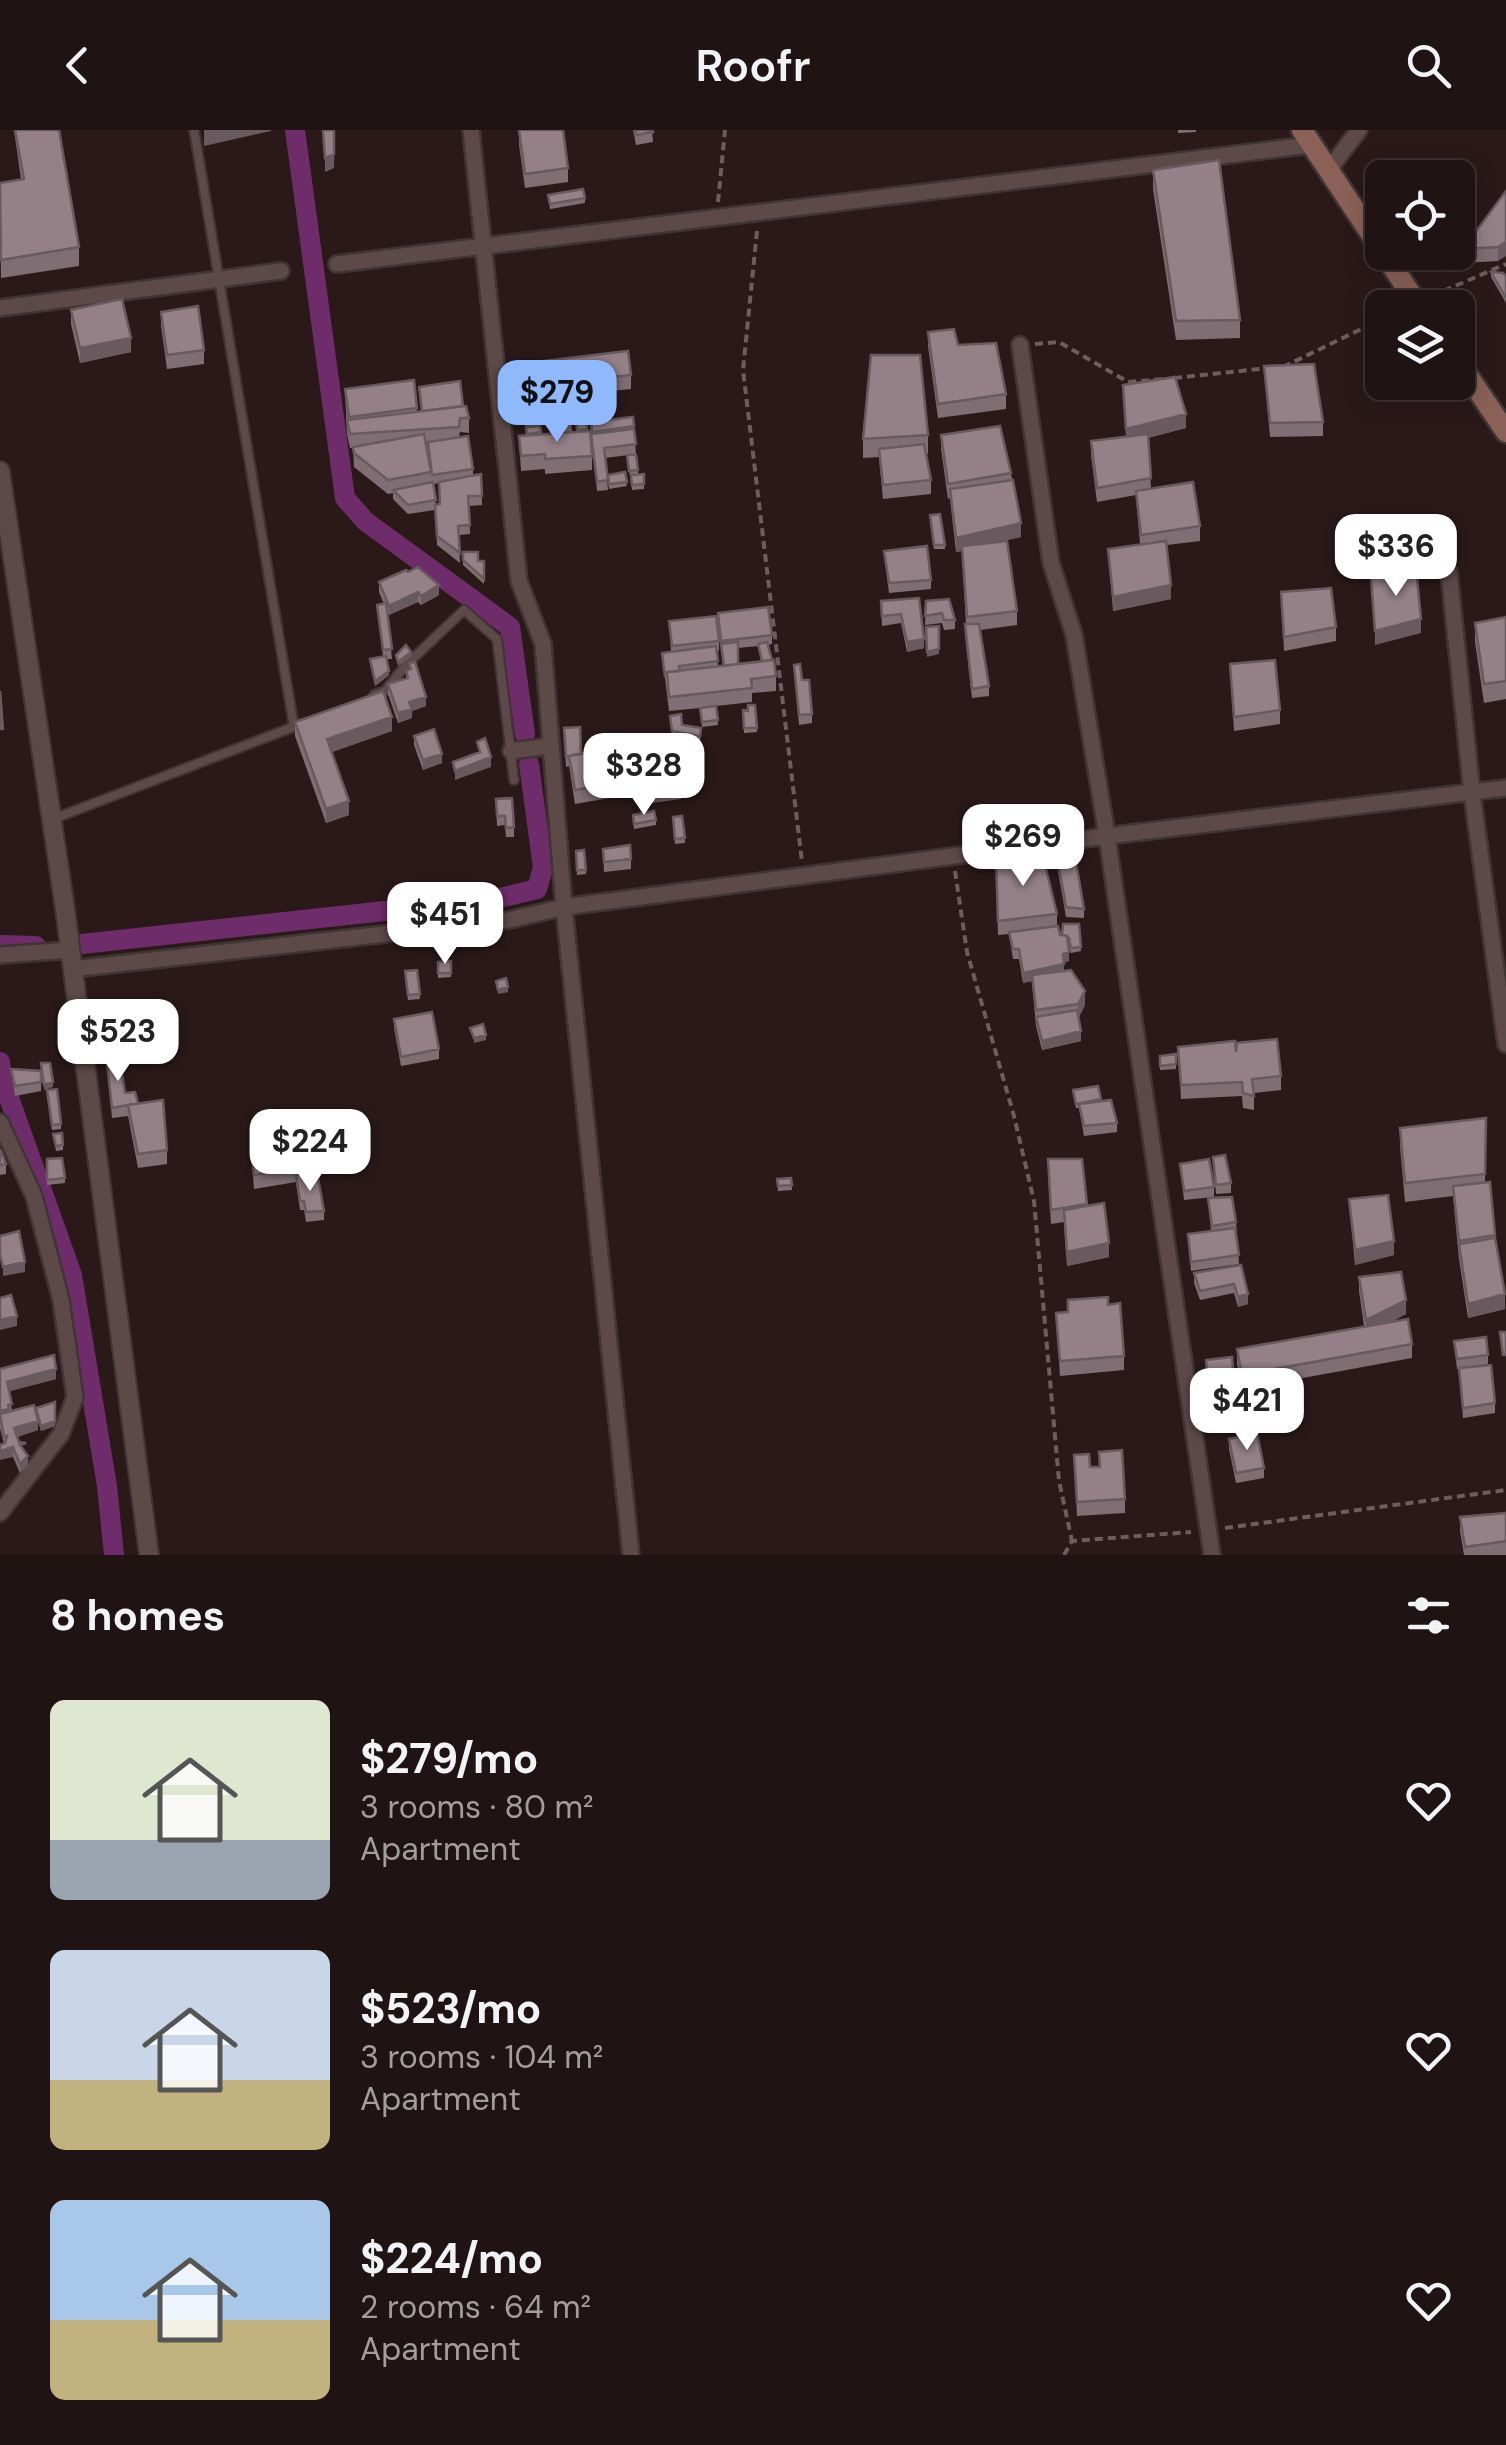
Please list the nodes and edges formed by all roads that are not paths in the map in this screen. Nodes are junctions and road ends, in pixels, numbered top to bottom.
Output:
1 (194, 130) edge
2 (471, 130) edge
3 (1360, 130) edge
4 (1306, 137) edge
5 (1327, 172) junction
6 (483, 244) junction
7 (337, 264) dead end
8 (281, 270) dead end
9 (219, 280) junction
10 (1408, 290) edge
11 (0, 308) edge
12 (1020, 345) road end
13 (1475, 386) edge
14 (1506, 432) edge
15 (0, 471) edge
16 (1449, 572) dead end
17 (366, 698) edge
18 (312, 720) edge
19 (294, 726) junction
20 (551, 746) junction
21 (511, 750) junction
22 (514, 780) dead end
23 (1506, 788) edge
24 (1472, 793) junction
25 (52, 819) junction
26 (1106, 836) junction
27 (564, 907) junction
28 (0, 955) edge
29 (72, 960) junction
30 (1506, 1044) edge
31 (0, 1122) edge
32 (0, 1513) edge
33 (149, 1555) edge
34 (631, 1555) edge
35 (1212, 1555) edge

1 - 9 lane
2 - 6 street
3 - 5 street
4 - 5 main road
4 - 6 street
5 - 10 main road
6 - 7 street
6 - 20 street
8 - 9 street
9 - 11 street
9 - 19 lane
12 - 26 street
13 - 14 main road
15 - 25 street
16 - 24 street
17 - 21 lane
18 - 19 lane
19 - 25 lane
20 - 21 street
20 - 27 street
21 - 22 lane
23 - 24 street
24 - 26 street
24 - 30 street
25 - 29 street
26 - 27 street
26 - 35 street
27 - 29 street
27 - 34 street
28 - 29 street
29 - 33 street
31 - 32 street

